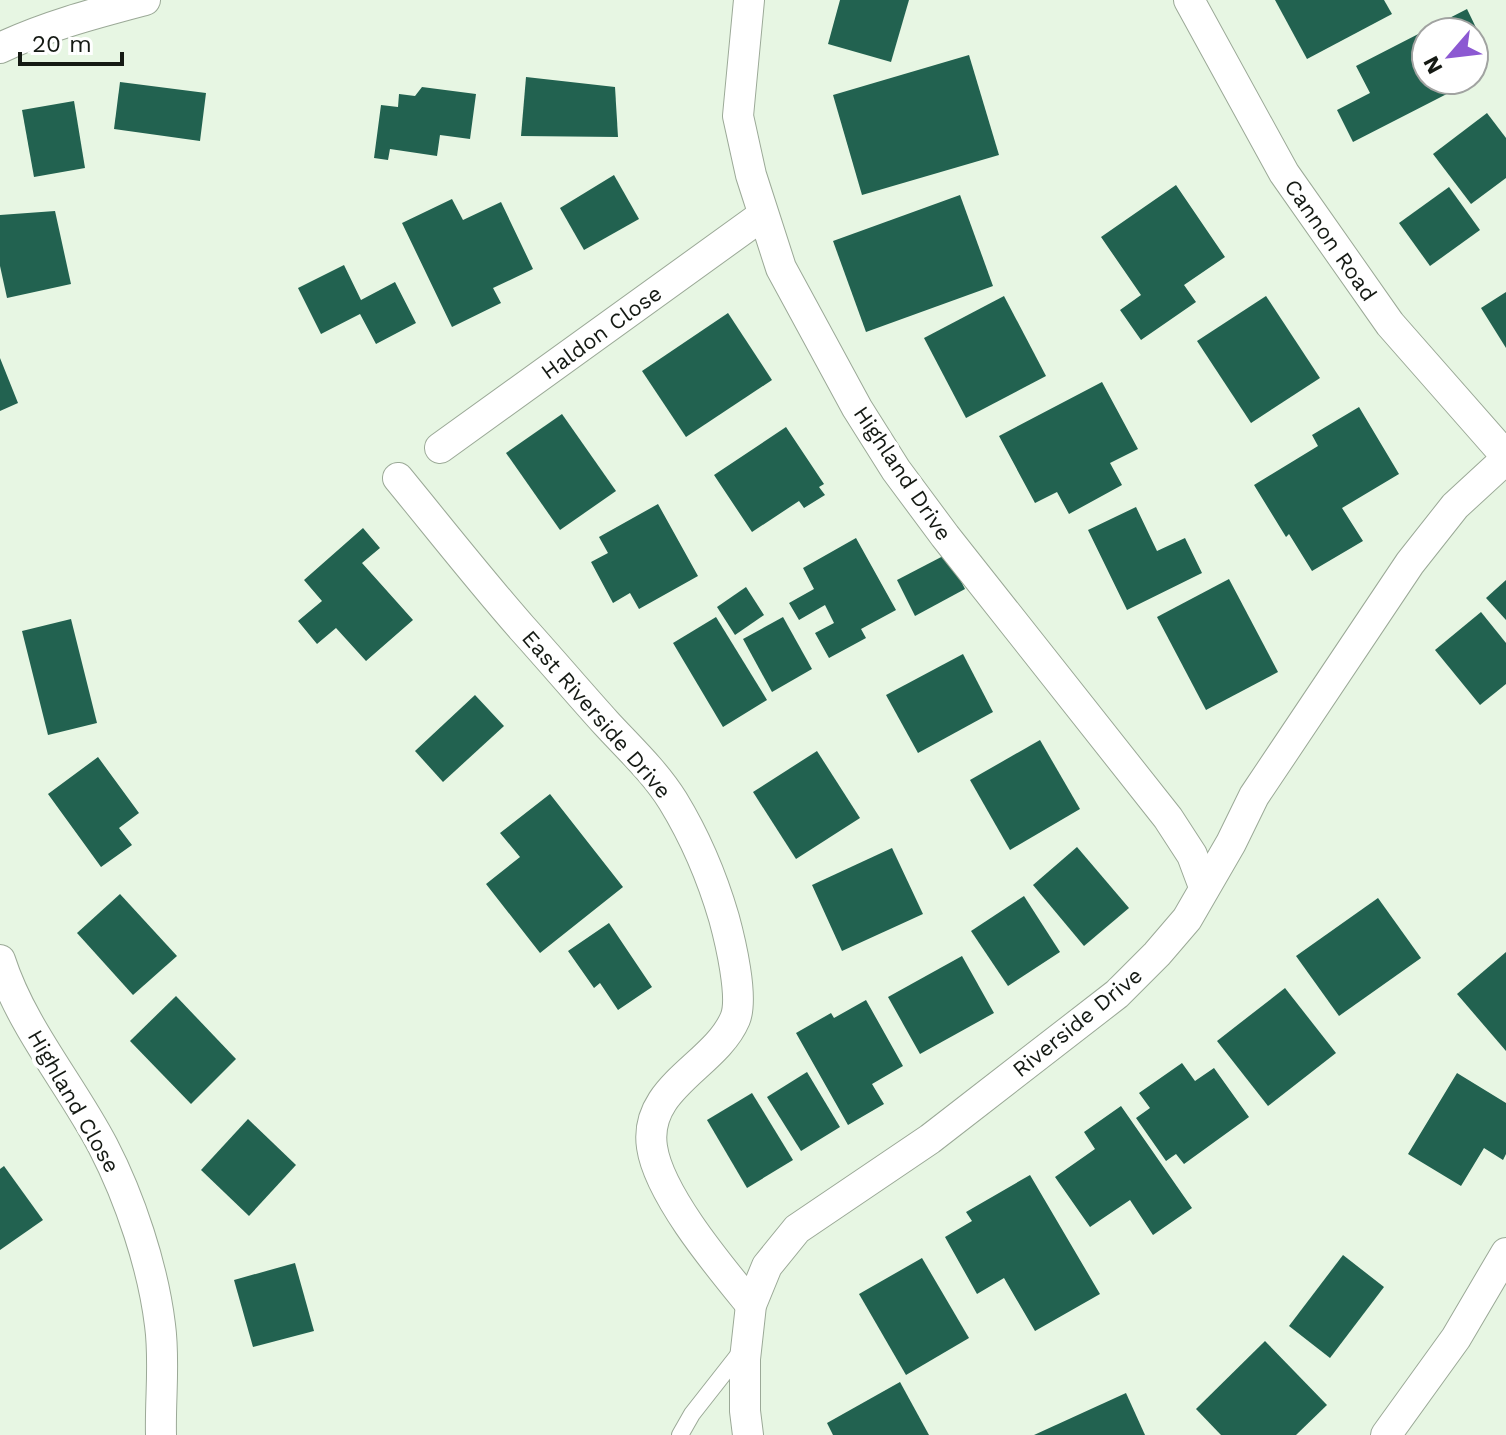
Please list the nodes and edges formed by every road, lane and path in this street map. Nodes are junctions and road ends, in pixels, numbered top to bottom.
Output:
1 (145, 0) edge
2 (749, 0) edge
3 (1189, 0) edge
4 (0, 48) edge
5 (763, 215) junction
6 (440, 448) dead end
7 (1506, 458) edge
8 (398, 478) dead end
9 (1204, 887) junction
10 (0, 960) edge
11 (1506, 1253) edge
12 (751, 1305) junction
13 (747, 1344) junction
14 (161, 1435) edge
15 (680, 1435) edge
16 (748, 1435) edge
17 (1386, 1435) edge

1 - 4 street
2 - 5 street, Highland Drive
3 - 7 street, Cannon Road
5 - 6 street, Haldon Close
5 - 9 street, Highland Drive
7 - 9 street, Riverside Drive
8 - 12 street, East Riverside Drive
9 - 12 street, Riverside Drive
10 - 14 street, Highland Close
11 - 17 street
12 - 13 street, Riverside Drive
13 - 15 lane
13 - 16 street, Riverside Drive

